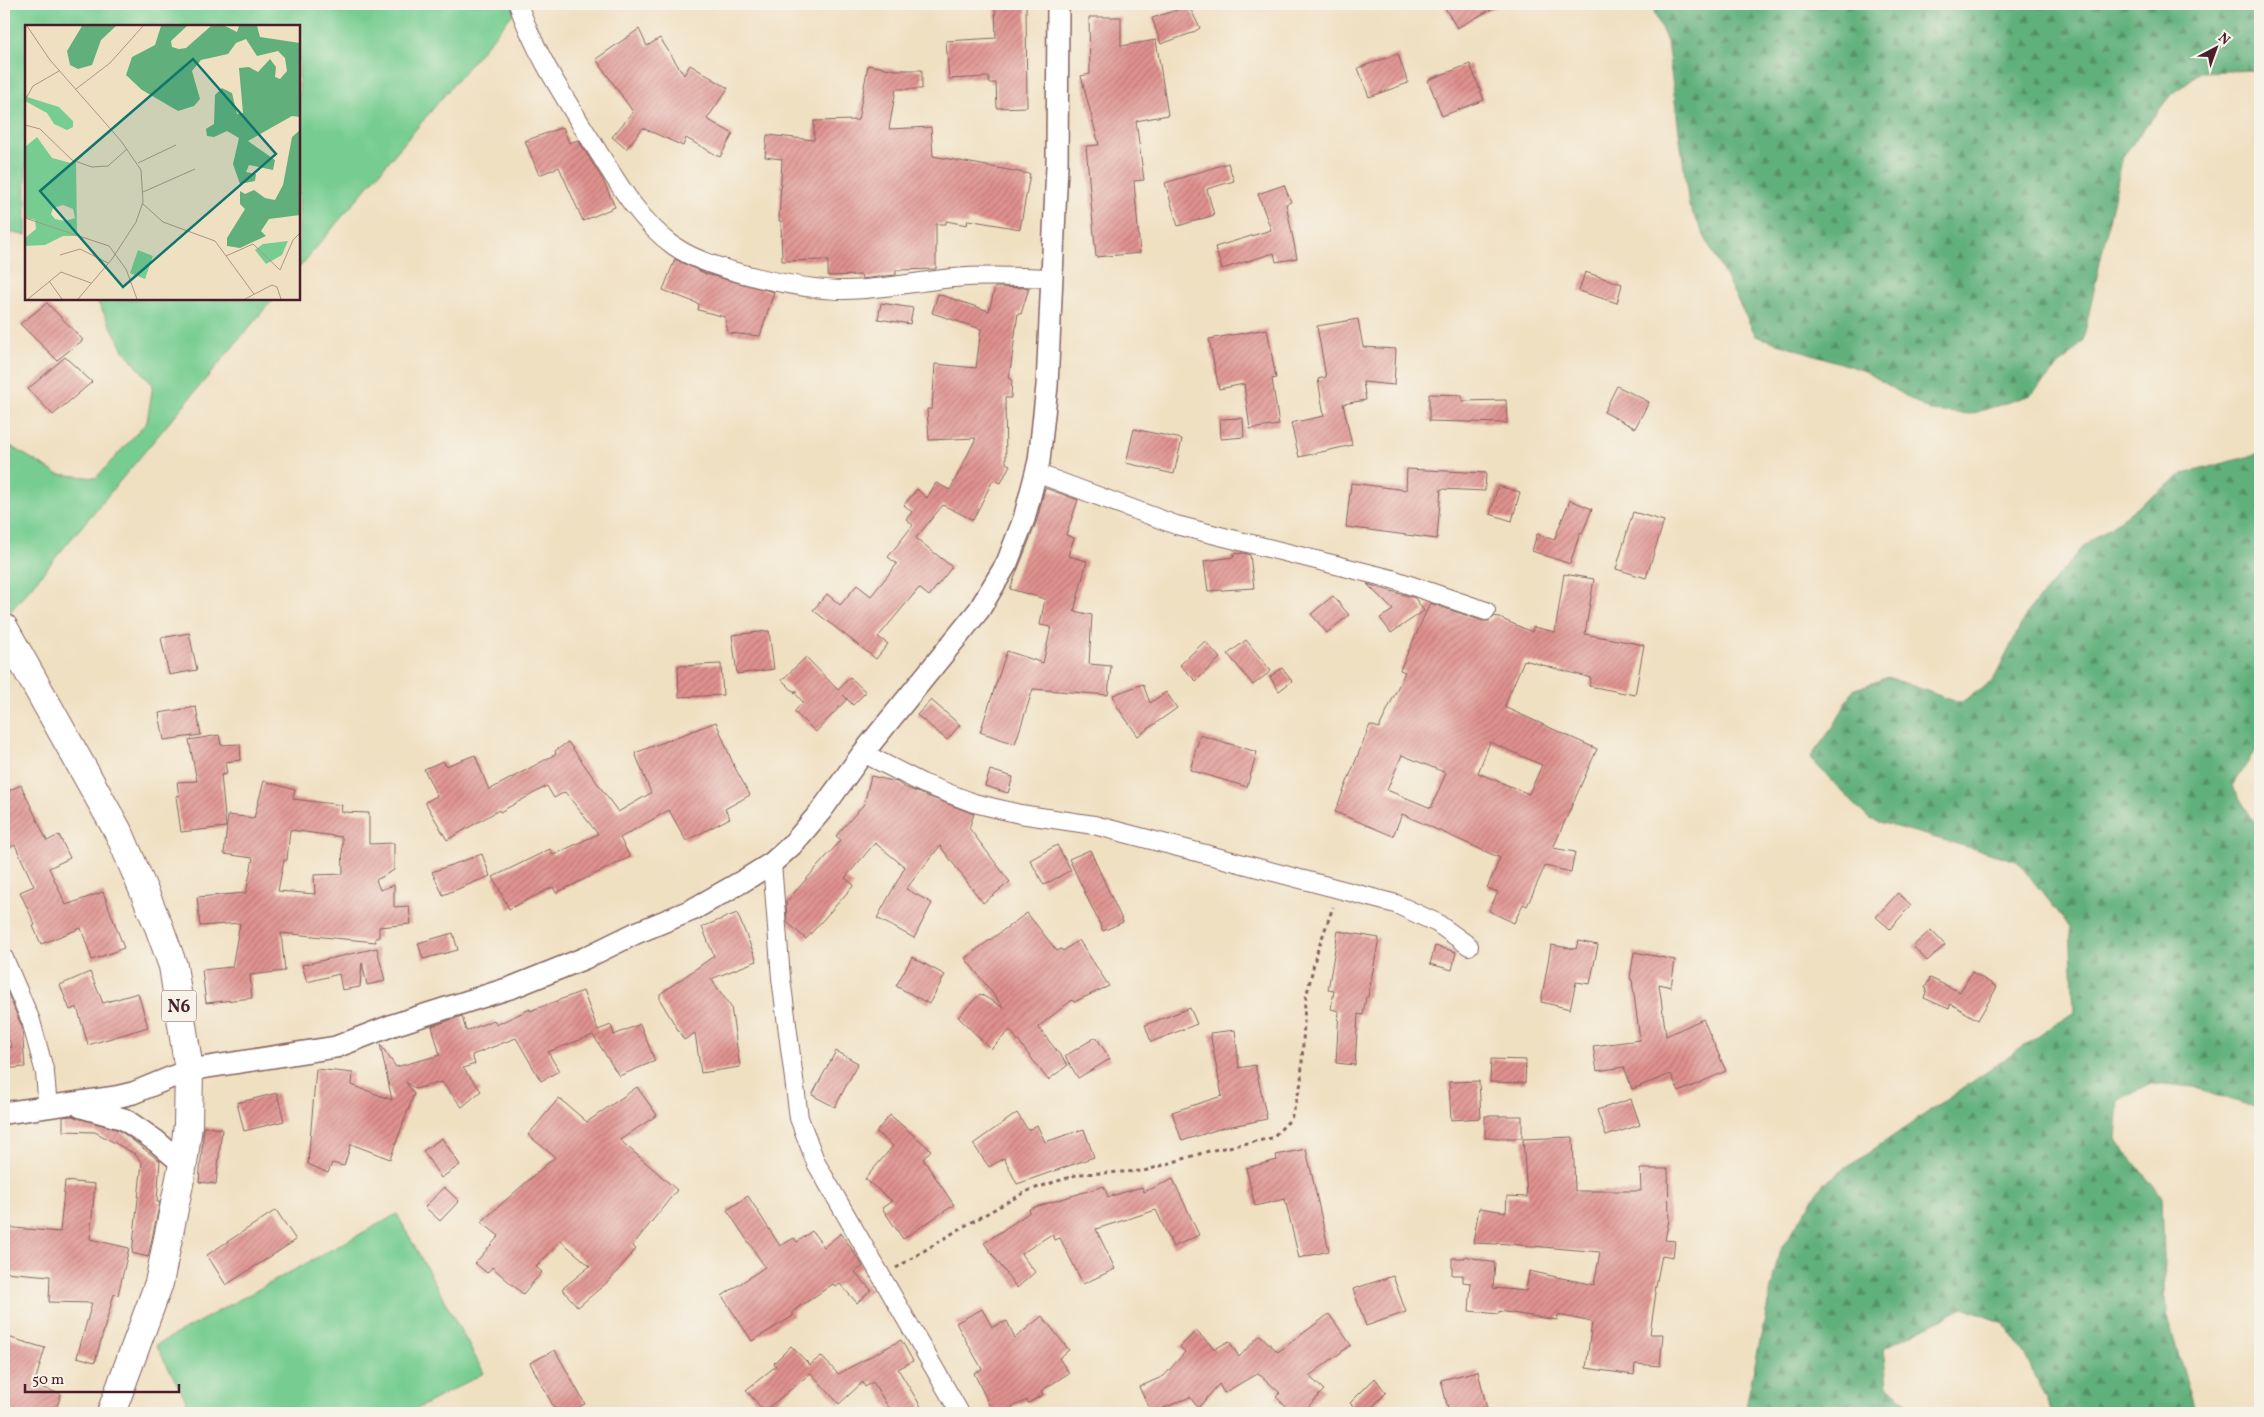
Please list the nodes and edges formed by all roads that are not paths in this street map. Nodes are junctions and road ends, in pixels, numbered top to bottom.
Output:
1 (518, 4) edge
2 (1058, 4) edge
3 (1052, 278) junction
4 (1036, 473) junction
5 (1486, 610) dead end
6 (4, 628) edge
7 (863, 754) junction
8 (772, 863) junction
9 (1469, 946) dead end
10 (4, 958) edge
11 (189, 1070) junction
12 (71, 1105) junction
13 (48, 1108) junction
14 (4, 1113) edge
15 (183, 1164) junction
16 (111, 1413) edge
17 (960, 1413) edge

1 - 3 street
2 - 3 street
3 - 4 street
4 - 5 street
4 - 7 street
6 - 11 highway, N6
7 - 8 street
7 - 9 street
8 - 11 street
8 - 17 street
10 - 13 street
11 - 12 street
11 - 15 highway, N6
12 - 13 street
12 - 15 street
13 - 14 street
15 - 16 highway, N6

